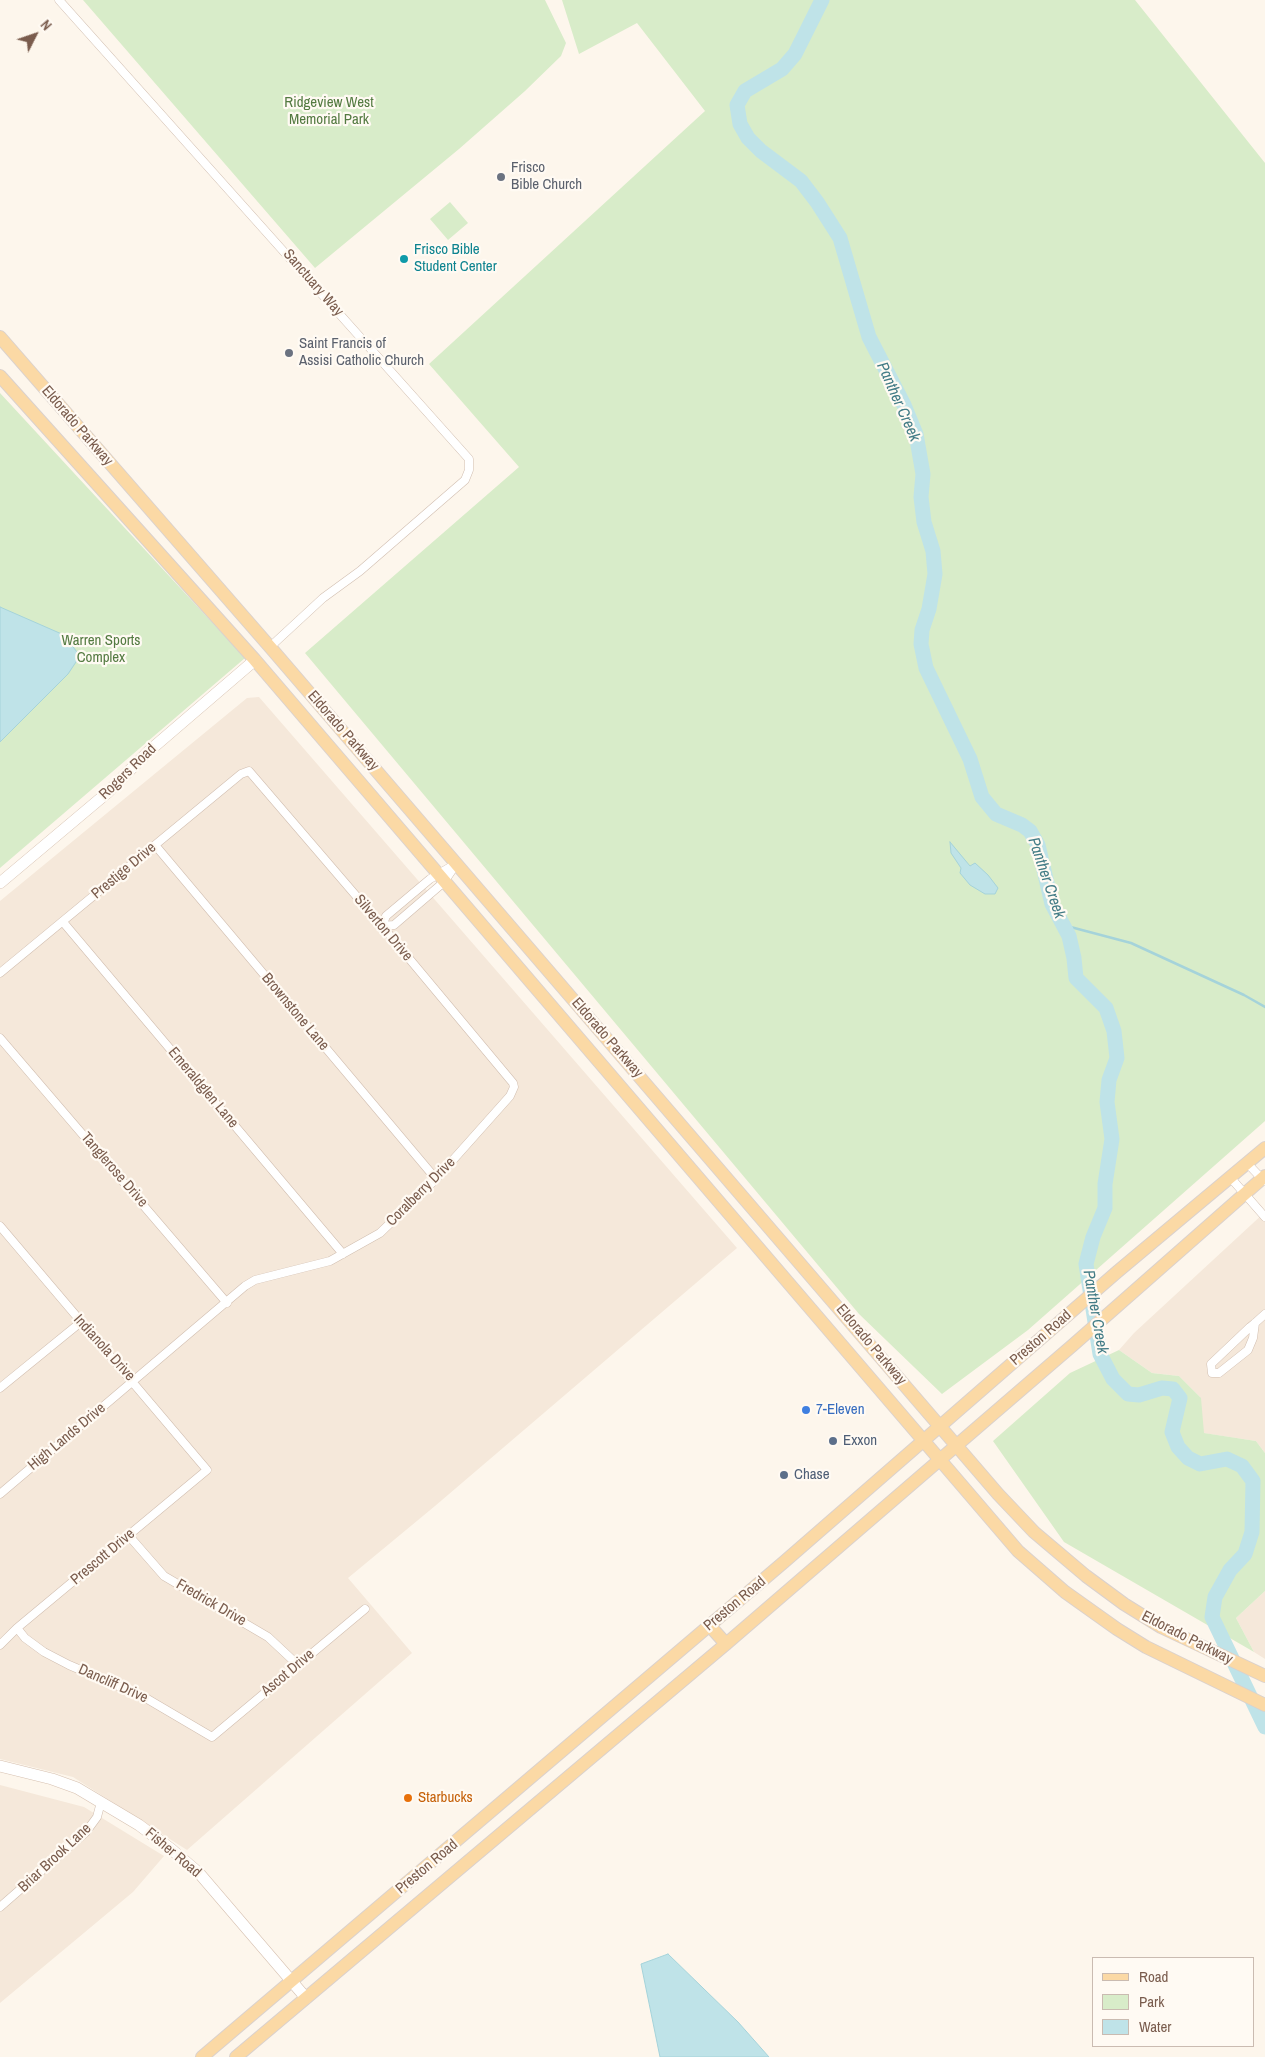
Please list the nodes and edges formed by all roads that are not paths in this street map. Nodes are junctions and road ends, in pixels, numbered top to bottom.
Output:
1 (60, 0) edge
2 (1, 342) edge
3 (0, 376) edge
4 (130, 487) junction
5 (114, 501) junction
6 (270, 647) junction
7 (255, 660) junction
8 (249, 771) joint
9 (154, 845) junction
10 (456, 863) junction
11 (441, 878) junction
12 (0, 883) edge
13 (63, 922) junction
14 (382, 926) junction
15 (0, 973) edge
16 (0, 1038) edge
17 (514, 1087) joint
18 (696, 1143) junction
19 (1265, 1148) edge
20 (680, 1158) junction
21 (1248, 1162) junction
22 (1230, 1177) junction
23 (436, 1179) junction
24 (1264, 1179) edge
25 (1244, 1194) junction
26 (1265, 1217) edge
27 (0, 1226) edge
28 (343, 1254) junction
29 (815, 1278) junction
30 (797, 1294) junction
31 (227, 1303) junction
32 (1265, 1314) edge
33 (81, 1322) junction
34 (1255, 1323) junction
35 (134, 1381) junction
36 (0, 1388) edge
37 (941, 1426) junction
38 (925, 1441) junction
39 (957, 1445) junction
40 (940, 1460) junction
41 (207, 1470) joint
42 (0, 1494) edge
43 (129, 1536) junction
44 (365, 1609) dead end
45 (710, 1626) junction
46 (17, 1628) junction
47 (726, 1644) junction
48 (0, 1645) edge
49 (298, 1665) junction
50 (1265, 1676) edge
51 (1262, 1704) edge
52 (212, 1736) joint
53 (0, 1766) edge
54 (524, 1785) junction
55 (538, 1801) junction
56 (101, 1802) junction
57 (0, 1907) edge
58 (292, 1981) junction
59 (306, 1998) junction
60 (202, 2057) edge
61 (236, 2057) edge

1 - 6 street, Sanctuary Way
2 - 4 main road, Eldorado Parkway
3 - 5 main road, Eldorado Parkway
4 - 5 main road
4 - 6 main road, Eldorado Parkway
5 - 7 main road, Eldorado Parkway
6 - 7 main road
6 - 10 main road, Eldorado Parkway
7 - 11 main road, Eldorado Parkway
7 - 12 street, Rogers Road
8 - 9 street, Prestige Drive
8 - 14 street, Silverton Drive
9 - 13 street, Prestige Drive
9 - 23 street, Brownstone Lane
10 - 11 street
10 - 18 main road, Eldorado Parkway
11 - 14 street
11 - 20 main road, Eldorado Parkway
13 - 15 street, Prestige Drive
13 - 28 street, Emeraldglen Lane
14 - 17 street, Silverton Drive
16 - 31 street, Tanglerose Drive
17 - 23 street, Coralberry Drive
18 - 20 main road
18 - 29 main road, Eldorado Parkway
19 - 21 main road, Preston Road
20 - 30 main road, Eldorado Parkway
21 - 22 main road, Preston Road
21 - 24 street
22 - 25 street
22 - 37 main road, Preston Road
23 - 28 street, Coralberry Drive
24 - 25 main road, Preston Road
25 - 26 street
25 - 39 main road, Preston Road
27 - 33 street, Indianola Drive
28 - 31 street, Coralberry Drive
29 - 30 main road
29 - 37 main road, Eldorado Parkway
30 - 38 main road, Eldorado Parkway
31 - 35 street, Coralberry Drive
32 - 34 street
33 - 35 street, Indianola Drive
33 - 36 street
34 - 34 street
35 - 41 street, Indianola Drive
35 - 42 street, High Lands Drive
37 - 38 main road, Preston Road
37 - 39 main road, Eldorado Parkway
38 - 40 main road, Eldorado Parkway
38 - 45 main road, Preston Road
39 - 40 main road, Preston Road
39 - 50 main road, Eldorado Parkway
40 - 47 main road, Preston Road
40 - 51 main road, Eldorado Parkway
41 - 43 street, Prescott Drive
43 - 46 street, Prescott Drive
43 - 49 street, Fredrick Drive
44 - 49 street, Ascot Drive
45 - 47 main road
45 - 54 main road, Preston Road
46 - 48 street, Prescott Drive
46 - 52 street, Dancliff Drive
47 - 55 main road, Preston Road
49 - 52 street, Ascot Drive
53 - 56 street, Fisher Road
54 - 55 main road
54 - 58 main road, Preston Road
55 - 59 main road, Preston Road
56 - 57 street, Briar Brook Lane
56 - 58 street, Fisher Road
58 - 59 street, Fisher Road
58 - 60 main road, Preston Road
59 - 61 main road, Preston Road

